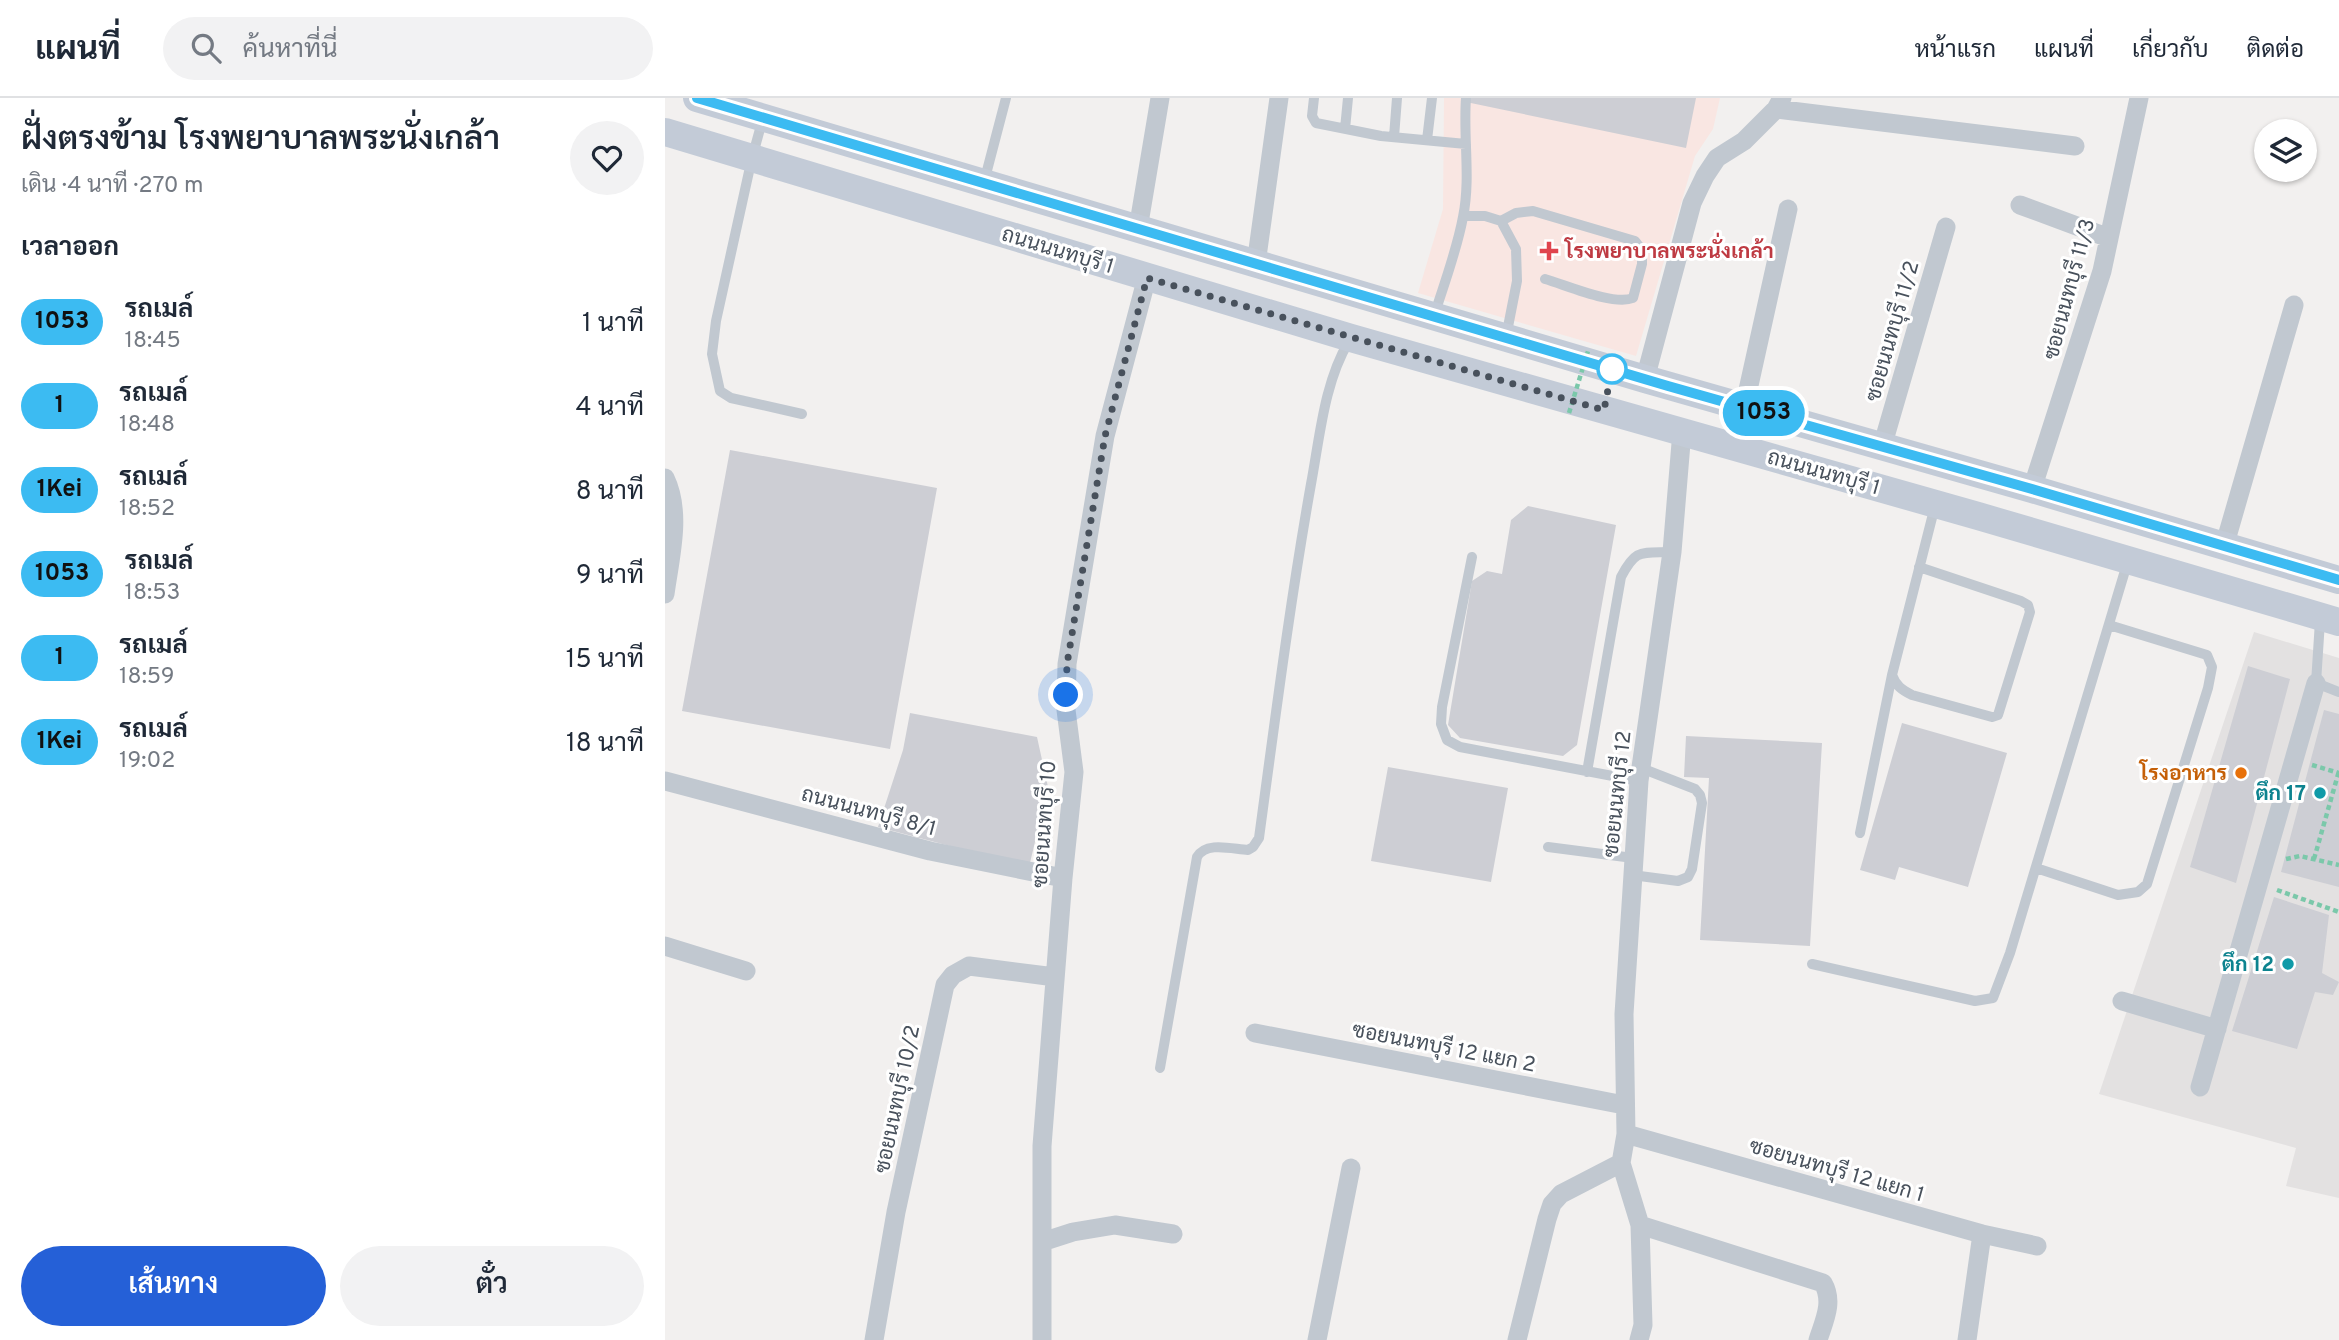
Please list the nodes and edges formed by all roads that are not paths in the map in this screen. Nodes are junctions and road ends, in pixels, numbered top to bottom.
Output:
1 (697, 98) edge
2 (1006, 98) edge
3 (1160, 98) edge
4 (1279, 98) edge
5 (1314, 98) edge
6 (1347, 98) edge
7 (1397, 98) edge
8 (1432, 98) edge
9 (1465, 98) edge
10 (2139, 98) edge
11 (1779, 104) edge
12 (763, 118) junction
13 (1345, 129) junction
14 (665, 132) edge
15 (1394, 137) junction
16 (1427, 140) junction
17 (1466, 144) junction
18 (2075, 146) dead end
19 (752, 158) junction
20 (984, 183) junction
21 (2020, 205) dead end
22 (1788, 209) dead end
23 (1464, 216) junction
24 (1501, 221) junction
25 (1945, 227) dead end
26 (1138, 229) junction
27 (2109, 238) junction
28 (1256, 264) junction
29 (1147, 278) junction
30 (1545, 279) dead end
31 (2294, 306) dead end
32 (1434, 316) junction
33 (1506, 337) junction
34 (1351, 338) junction
35 (1645, 379) junction
36 (1744, 408) junction
37 (802, 414) dead end
38 (1682, 431) junction
39 (1882, 447) junction
40 (665, 478) edge
41 (2032, 489) junction
42 (1935, 504) junction
43 (2224, 547) junction
44 (1672, 552) junction
45 (1472, 557) dead end
46 (2128, 560) junction
47 (1919, 567) junction
48 (2339, 580) edge
49 (665, 594) edge
50 (2330, 620) edge
51 (2109, 625) junction
52 (1892, 675) junction
53 (2316, 683) junction
54 (2339, 692) edge
55 (1587, 772) junction
56 (1640, 775) junction
57 (665, 781) edge
58 (1860, 832) dead end
59 (1548, 847) dead end
60 (1633, 867) junction
61 (2036, 868) junction
62 (1063, 878) junction
63 (665, 946) edge
64 (1812, 964) dead end
65 (746, 971) dead end
66 (1055, 976) junction
67 (2122, 1001) dead end
68 (2217, 1029) junction
69 (1255, 1033) dead end
70 (1160, 1068) dead end
71 (2200, 1087) dead end
72 (1624, 1105) junction
73 (1626, 1134) junction
74 (1621, 1163) junction
75 (1351, 1168) dead end
76 (1640, 1226) junction
77 (1173, 1234) dead end
78 (1982, 1234) junction
79 (1042, 1242) junction
80 (2037, 1247) dead end
81 (874, 1340) edge
82 (1042, 1340) edge
83 (1317, 1340) edge
84 (1517, 1340) edge
85 (1640, 1340) edge
86 (1818, 1340) edge
87 (1967, 1340) edge

1 - 12 main road, ถนนนนทบุรี 1
2 - 20 lane
3 - 26 street
4 - 28 street
5 - 13 lane
6 - 13 lane
7 - 15 lane
8 - 16 lane
9 - 17 lane
10 - 27 street, ซอยนนทบุรี 11/3
11 - 18 street
11 - 35 street
12 - 19 lane
12 - 20 main road, ถนนนนทบุรี 1
13 - 15 lane
14 - 19 main road, ถนนนนทบุรี 1
15 - 16 lane
16 - 17 lane
17 - 23 lane
19 - 29 main road, ถนนนนทบุรี 1
19 - 37 lane
20 - 26 main road, ถนนนนทบุรี 1
21 - 27 street
22 - 36 street
23 - 24 lane
23 - 32 lane
24 - 30 lane
24 - 33 lane
25 - 39 street, ซอยนนทบุรี 11/2
26 - 28 main road, ถนนนนทบุรี 1
27 - 41 street, ซอยนนทบุรี 11/3
28 - 32 main road, ถนนนนทบุรี 1
29 - 34 main road, ถนนนนทบุรี 1
29 - 62 street, ซอยนนทบุรี 10
31 - 43 street
32 - 33 main road, ถนนนนทบุรี 1
33 - 35 main road, ถนนนนทบุรี 1
34 - 38 main road, ถนนนนทบุรี 1
34 - 70 lane
35 - 36 main road, ถนนนนทบุรี 1
36 - 39 main road, ถนนนนทบุรี 1
38 - 42 main road, ถนนนนทบุรี 1
38 - 44 street, ซอยนนทบุรี 12
39 - 41 main road, ถนนนนทบุรี 1
40 - 49 street
41 - 43 main road, ถนนนนทบุรี 1
42 - 46 main road, ถนนนนทบุรี 1
42 - 47 lane
43 - 48 main road, ถนนนนทบุรี 1
44 - 55 lane
44 - 56 street, ซอยนนทบุรี 12
45 - 55 lane
46 - 50 main road, ถนนนนทบุรี 1
46 - 51 lane
47 - 52 lane
47 - 52 lane
50 - 53 lane
51 - 61 lane
51 - 61 lane
52 - 58 lane
53 - 54 lane
53 - 68 street
55 - 56 lane
56 - 60 street, ซอยนนทบุรี 12
56 - 60 lane
57 - 62 street, ถนนนนทบุรี 8/1
59 - 60 lane
60 - 72 street, ซอยนนทบุรี 12
61 - 64 lane
62 - 66 street, ซอยนนทบุรี 10
63 - 65 street
66 - 79 street, ซอยนนทบุรี 10
66 - 81 street, ซอยนนทบุรี 10/2
67 - 68 street
68 - 71 street
69 - 72 street, ซอยนนทบุรี 12 แยก 2
72 - 73 street, ซอยนนทบุรี 12
73 - 74 street, ซอยนนทบุรี 12
73 - 78 street, ซอยนนทบุรี 12 แยก 1
74 - 76 street
74 - 84 street
75 - 83 street
76 - 85 street
76 - 86 street
77 - 79 street
78 - 80 street, ซอยนนทบุรี 12 แยก 1
78 - 87 street
79 - 82 street, ซอยนนทบุรี 10

